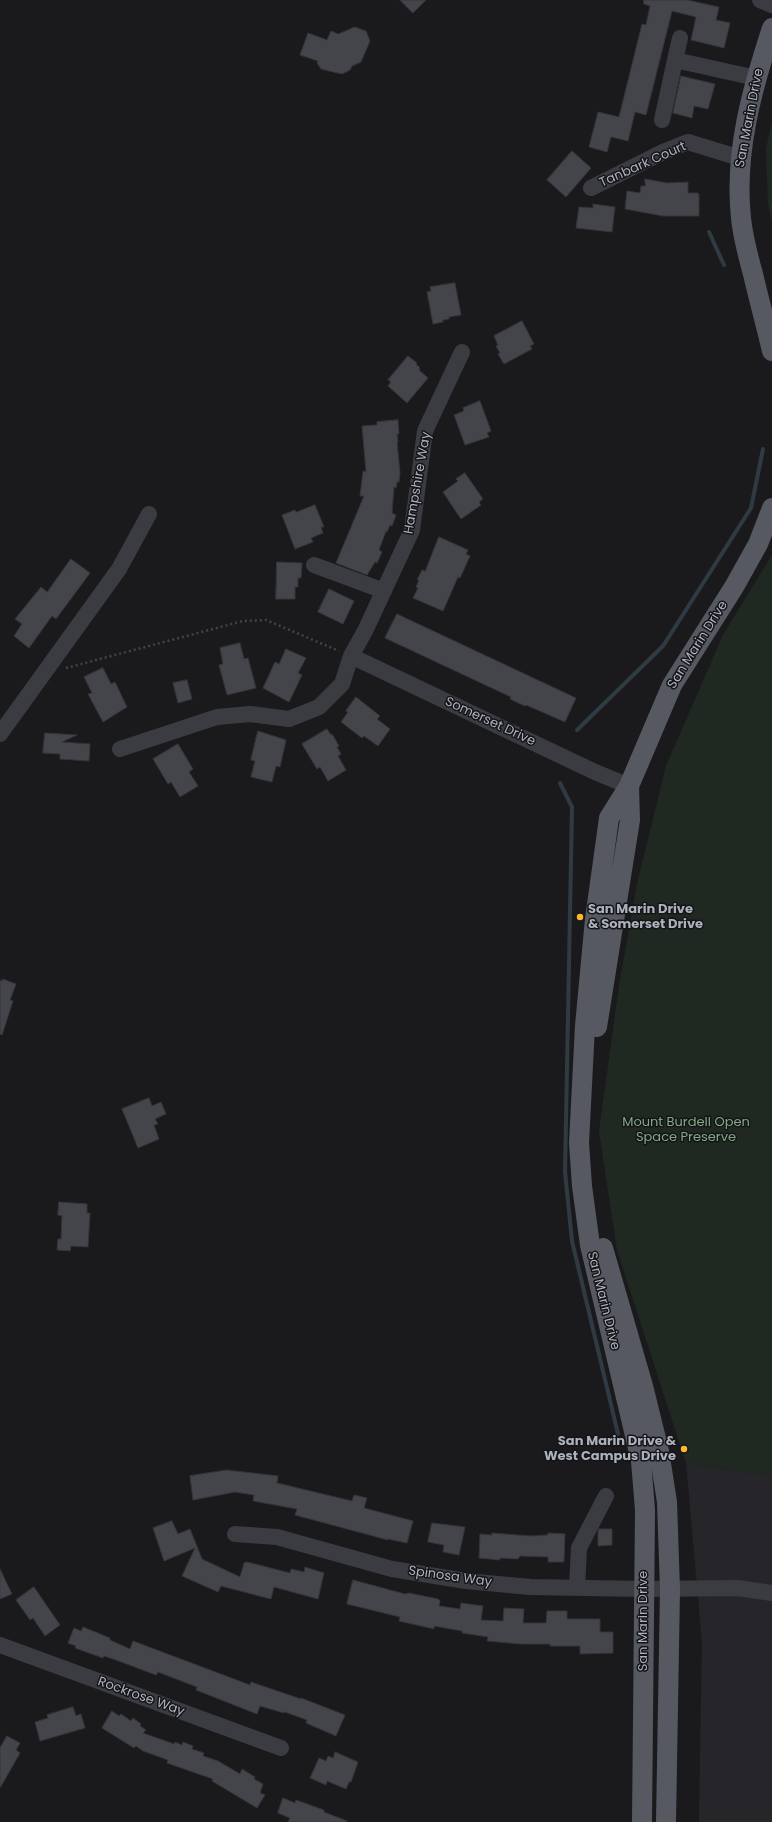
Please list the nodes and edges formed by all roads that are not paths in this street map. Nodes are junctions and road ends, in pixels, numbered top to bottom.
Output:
1 (760, 0) edge
2 (772, 5) edge
3 (772, 28) edge
4 (680, 38) dead end
5 (675, 60) junction
6 (756, 78) junction
7 (662, 120) dead end
8 (740, 158) junction
9 (591, 188) dead end
10 (772, 351) edge
11 (462, 352) dead end
12 (772, 508) edge
13 (149, 514) dead end
14 (314, 565) dead end
15 (384, 591) junction
16 (351, 656) junction
17 (0, 734) edge
18 (120, 749) dead end
19 (629, 786) junction
20 (606, 1496) dead end
21 (235, 1534) dead end
22 (577, 1588) junction
23 (644, 1589) junction
24 (670, 1589) junction
25 (772, 1592) edge
26 (0, 1645) edge
27 (281, 1748) dead end
28 (642, 1822) edge
29 (666, 1822) edge

1 - 2 street
3 - 6 main road, San Marin Drive
4 - 5 street
5 - 6 street
5 - 7 street
6 - 8 main road, San Marin Drive
8 - 9 street, Tanbark Court
8 - 10 main road, San Marin Drive
11 - 15 street, Hampshire Way
12 - 19 main road, San Marin Drive
13 - 17 street
14 - 15 street
15 - 16 street, Hampshire Way
16 - 18 street, Hampshire Way
16 - 19 street, Somerset Drive
19 - 23 main road, San Marin Drive
19 - 24 main road, San Marin Drive
20 - 22 street
21 - 22 street, Spinosa Way
22 - 23 street, Spinosa Way
23 - 24 street, Spinosa Way
23 - 28 main road, San Marin Drive
24 - 25 street, Spinosa Way
24 - 29 main road, San Marin Drive
26 - 27 street, Rockrose Way

